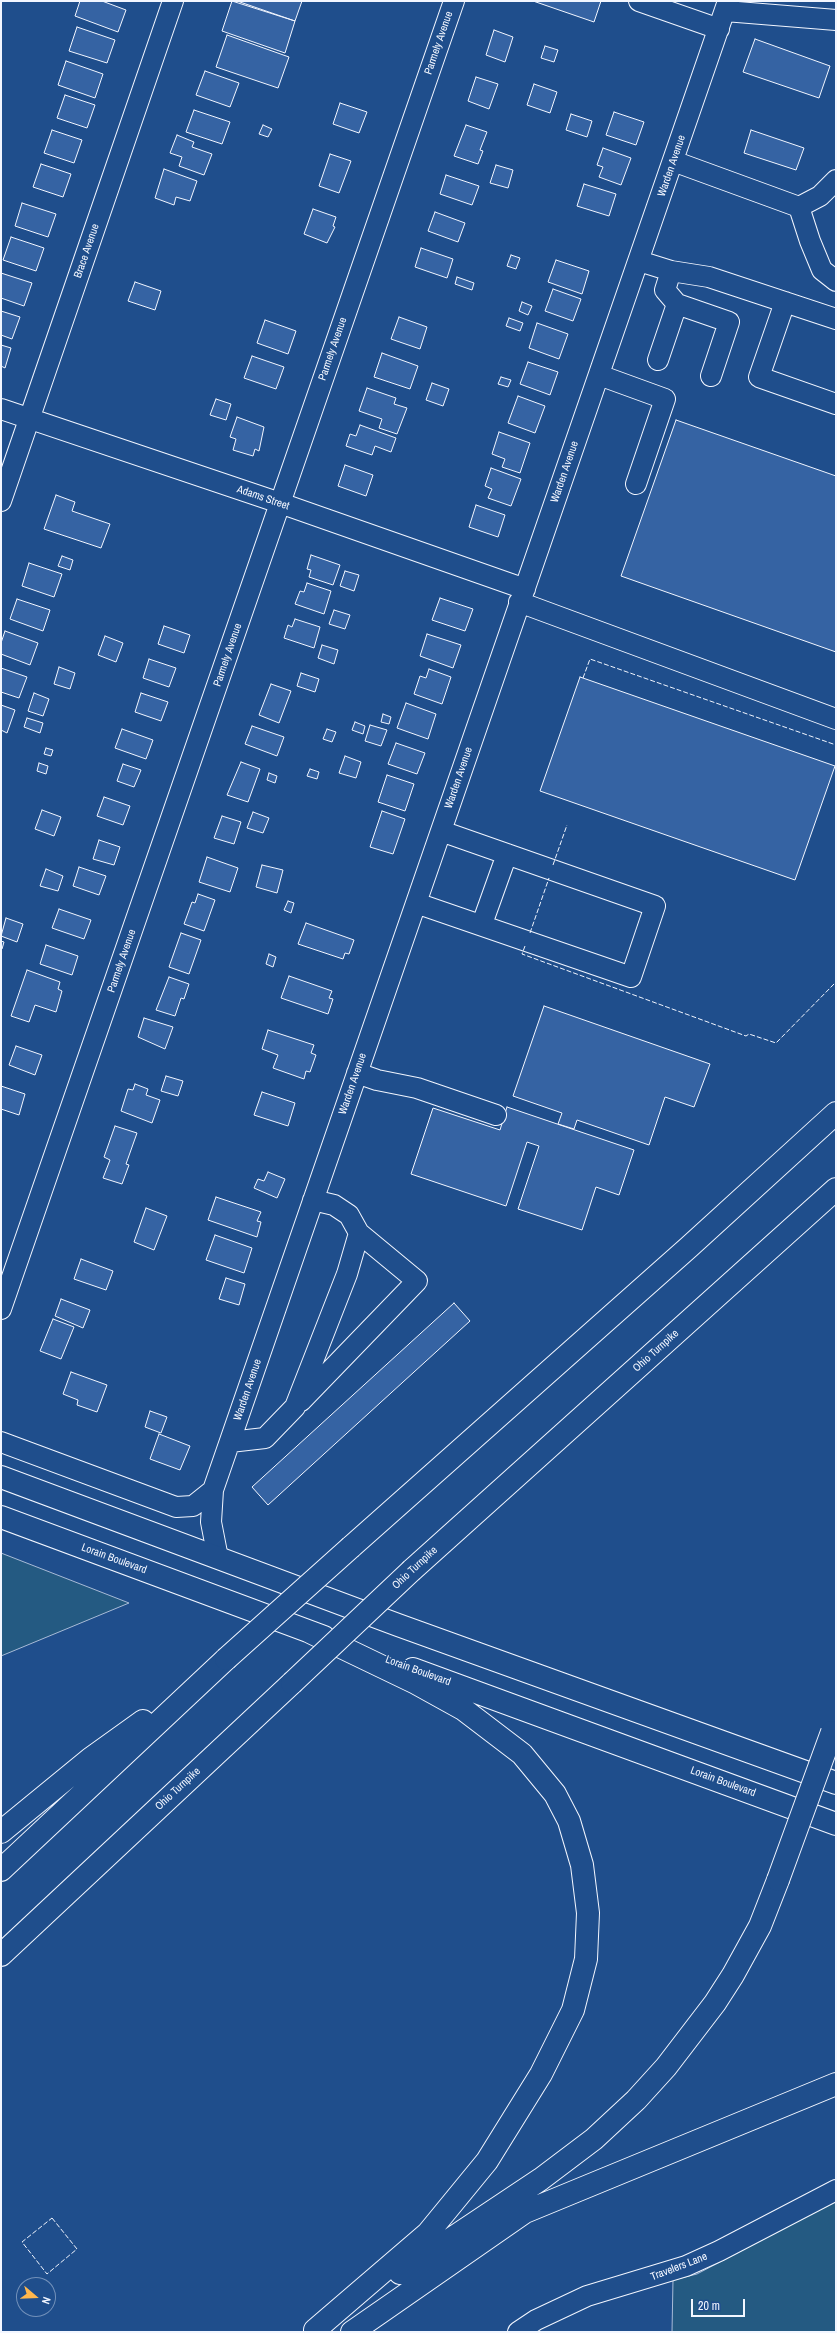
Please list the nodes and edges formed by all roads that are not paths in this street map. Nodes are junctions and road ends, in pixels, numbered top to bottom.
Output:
1 (174, 1) edge
2 (454, 1) edge
3 (639, 1) edge
4 (724, 14) edge
5 (836, 20) edge
6 (673, 161) junction
7 (836, 180) edge
8 (799, 206) junction
9 (639, 261) junction
10 (671, 271) junction
11 (836, 281) edge
12 (785, 302) junction
13 (677, 304) junction
14 (836, 319) edge
15 (658, 360) dead end
16 (599, 375) junction
17 (711, 376) dead end
18 (836, 404) edge
19 (1, 409) edge
20 (29, 420) junction
21 (636, 484) dead end
22 (1, 501) edge
23 (280, 503) junction
24 (522, 596) junction
25 (836, 719) edge
26 (440, 831) junction
27 (506, 854) junction
28 (416, 903) junction
29 (482, 924) junction
30 (357, 1074) junction
31 (836, 1113) edge
32 (496, 1115) dead end
33 (836, 1189) edge
34 (314, 1200) junction
35 (358, 1233) junction
36 (1, 1309) edge
37 (295, 1407) junction
38 (1, 1442) edge
39 (230, 1442) junction
40 (1, 1477) edge
41 (213, 1490) junction
42 (1, 1517) edge
43 (218, 1558) junction
44 (310, 1632) junction
45 (226, 1659) junction
46 (834, 1726) edge
47 (836, 1759) edge
48 (836, 1783) edge
49 (836, 1824) edge
50 (1, 1832) edge
51 (1, 1870) edge
52 (785, 1881) junction
53 (1, 1956) edge
54 (836, 2084) edge
55 (836, 2190) edge
56 (525, 2212) junction
57 (313, 2331) edge
58 (352, 2332) edge
59 (518, 2332) edge

1 - 20 street, Brace Avenue
2 - 23 street, Parmely Avenue
3 - 4 street
4 - 5 street
4 - 6 street, Warden Avenue
6 - 8 street
6 - 9 street, Warden Avenue
7 - 8 street
8 - 11 street
9 - 10 street
9 - 16 street, Warden Avenue
10 - 12 street
10 - 13 street
12 - 14 street
12 - 18 street
13 - 15 street
13 - 17 street
16 - 21 street
16 - 24 street, Warden Avenue
19 - 20 street, Adams Street
20 - 22 street, Brace Avenue
20 - 23 street, Adams Street
23 - 24 street, Adams Street
23 - 36 street, Parmely Avenue
24 - 25 street, Adams Street
24 - 26 street, Warden Avenue
26 - 27 street
26 - 28 street, Warden Avenue
27 - 29 street
27 - 29 street
28 - 29 street
28 - 30 street, Warden Avenue
30 - 32 street
30 - 34 street, Warden Avenue
31 - 45 highway, bridge
33 - 53 highway, Ohio Turnpike, bridge
34 - 35 street
34 - 39 street, Warden Avenue
35 - 37 street
35 - 37 street
37 - 39 street
38 - 41 street
39 - 41 street, Warden Avenue
40 - 43 highway
41 - 43 street, Warden Avenue
42 - 44 highway, Lorain Boulevard
43 - 48 highway
44 - 49 highway, Lorain Boulevard
44 - 57 highway
45 - 50 highway
45 - 51 highway
46 - 52 highway, bridge
47 - 52 highway
52 - 56 highway
52 - 57 highway
54 - 56 highway
55 - 59 street, Travelers Lane
56 - 58 highway

